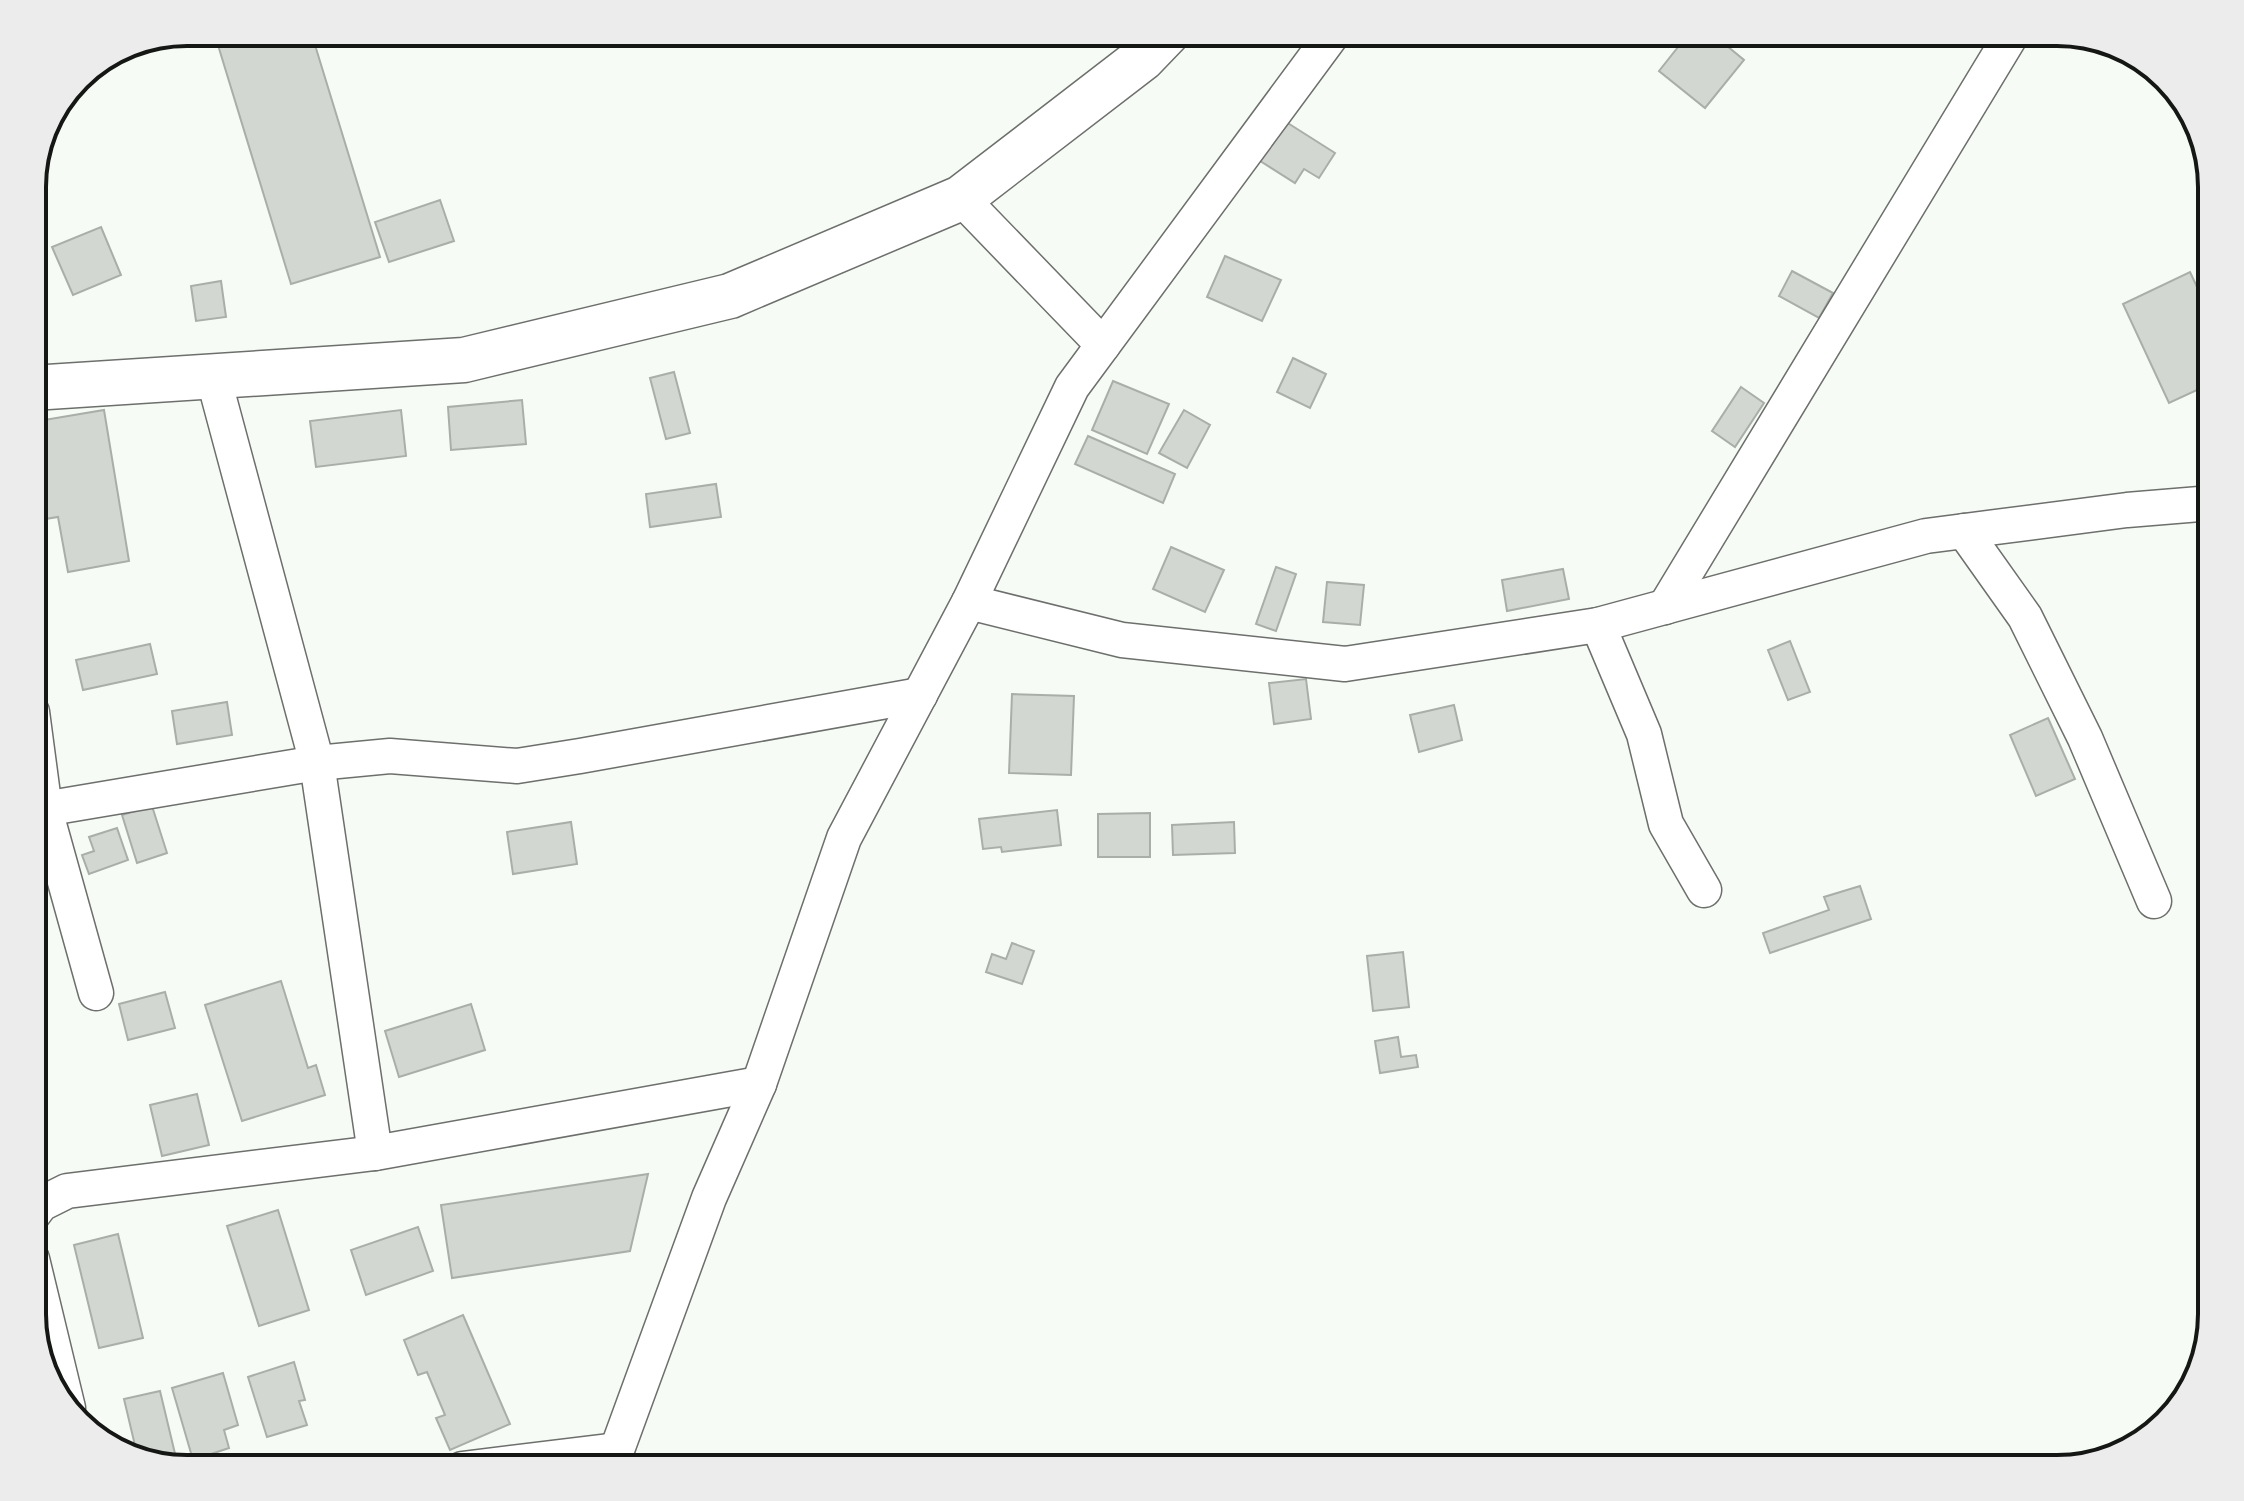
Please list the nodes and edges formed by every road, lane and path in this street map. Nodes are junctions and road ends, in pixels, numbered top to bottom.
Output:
1 (1155, 46) edge
2 (1324, 46) edge
3 (2005, 46) edge
4 (961, 198) junction
5 (1103, 345) junction
6 (213, 376) junction
7 (46, 387) edge
8 (2198, 504) edge
9 (1964, 531) junction
10 (969, 602) junction
11 (1665, 607) junction
12 (1598, 625) junction
13 (920, 695) junction
14 (317, 763) junction
15 (46, 809) edge
16 (46, 832) edge
17 (1704, 890) dead end
18 (2154, 901) dead end
19 (96, 993) dead end
20 (759, 1084) junction
21 (375, 1153) junction
22 (46, 1202) edge
23 (46, 1317) edge
24 (60, 1374) edge
25 (615, 1455) edge

1 - 4 main road
2 - 5 street
3 - 11 street
4 - 5 street
4 - 6 main road
5 - 10 street
6 - 7 main road
6 - 14 street
8 - 9 street
9 - 11 street
9 - 18 street
10 - 12 street
10 - 13 street
11 - 12 street
12 - 17 street
13 - 14 street
13 - 20 street
14 - 15 street
14 - 21 street
16 - 19 street
20 - 21 street
20 - 25 street
21 - 22 street
23 - 24 street

